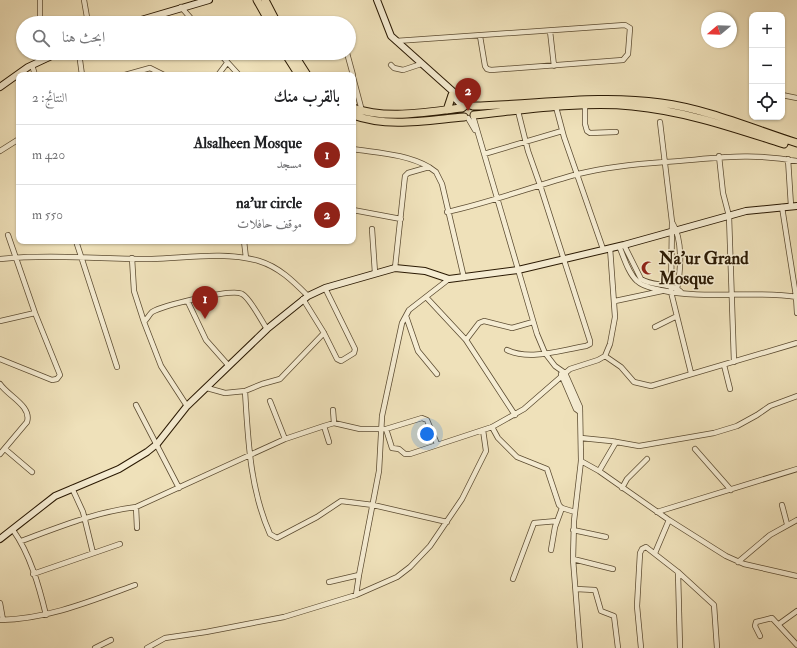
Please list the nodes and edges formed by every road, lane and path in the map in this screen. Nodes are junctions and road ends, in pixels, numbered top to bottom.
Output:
1 (40, 0) edge
2 (84, 0) edge
3 (209, 0) edge
4 (257, 0) edge
5 (265, 0) edge
6 (377, 0) edge
7 (180, 7) junction
8 (40, 16) edge
9 (87, 16) edge
10 (152, 16) edge
11 (188, 16) edge
12 (266, 16) edge
13 (273, 16) edge
14 (550, 31) junction
15 (480, 36) junction
16 (396, 42) junction
17 (36, 60) edge
18 (42, 60) edge
19 (80, 60) edge
20 (225, 60) edge
21 (289, 60) edge
22 (297, 60) edge
23 (349, 60) edge
24 (35, 63) junction
25 (227, 63) junction
26 (421, 64) junction
27 (391, 65) dead end
28 (554, 66) junction
29 (22, 72) edge
30 (35, 72) edge
31 (82, 72) edge
32 (134, 72) edge
33 (158, 72) edge
34 (220, 72) edge
35 (236, 72) edge
36 (297, 72) edge
37 (305, 72) edge
38 (352, 72) edge
39 (16, 76) edge
40 (0, 87) edge
41 (356, 88) edge
42 (450, 92) junction
43 (785, 96) edge
44 (797, 98) edge
45 (466, 106) junction
46 (584, 106) junction
47 (556, 107) junction
48 (356, 109) edge
49 (447, 110) junction
50 (362, 111) junction
51 (518, 111) junction
52 (356, 116) edge
53 (470, 116) junction
54 (660, 122) dead end
55 (562, 131) junction
56 (616, 132) dead end
57 (16, 141) edge
58 (526, 142) junction
59 (797, 143) edge
60 (797, 148) edge
61 (356, 149) edge
62 (0, 151) edge
63 (484, 154) junction
64 (719, 156) junction
65 (788, 159) junction
66 (797, 161) edge
67 (664, 162) junction
68 (429, 168) junction
69 (577, 175) junction
70 (540, 186) junction
71 (497, 200) junction
72 (782, 206) junction
73 (794, 206) edge
74 (356, 211) edge
75 (447, 212) junction
76 (729, 216) junction
77 (402, 219) junction
78 (372, 229) dead end
79 (674, 231) junction
80 (8, 235) dead end
81 (77, 244) edge
82 (244, 244) edge
83 (621, 245) junction
84 (606, 249) junction
85 (15, 258) junction
86 (132, 258) junction
87 (246, 258) junction
88 (0, 259) edge
89 (82, 259) junction
90 (565, 260) junction
91 (395, 268) junction
92 (518, 270) junction
93 (375, 273) junction
94 (464, 278) junction
95 (449, 279) junction
96 (672, 287) junction
97 (325, 288) junction
98 (678, 288) junction
99 (665, 291) junction
100 (671, 292) junction
101 (677, 293) junction
102 (682, 293) junction
103 (733, 296) junction
104 (426, 297) junction
105 (797, 297) edge
106 (306, 298) junction
107 (673, 299) junction
108 (615, 301) junction
109 (188, 302) junction
110 (35, 313) junction
111 (797, 313) edge
112 (406, 316) junction
113 (676, 316) junction
114 (0, 321) edge
115 (144, 322) junction
116 (533, 322) junction
117 (655, 327) dead end
118 (266, 329) junction
119 (324, 333) junction
120 (466, 340) junction
121 (797, 343) edge
122 (507, 350) dead end
123 (545, 353) junction
124 (605, 356) junction
125 (0, 359) edge
126 (734, 362) junction
127 (724, 365) junction
128 (229, 366) junction
129 (117, 367) dead end
130 (562, 373) junction
131 (691, 373) junction
132 (437, 374) dead end
133 (0, 384) edge
134 (207, 388) junction
135 (730, 389) dead end
136 (245, 391) junction
137 (797, 396) edge
138 (270, 401) dead end
139 (136, 405) dead end
140 (187, 406) junction
141 (332, 410) dead end
142 (515, 415) junction
143 (334, 423) junction
144 (324, 426) junction
145 (492, 427) junction
146 (380, 429) junction
147 (386, 429) junction
148 (483, 430) junction
149 (581, 438) junction
150 (284, 439) junction
151 (329, 442) dead end
152 (616, 442) junction
153 (157, 444) junction
154 (437, 444) junction
155 (5, 449) junction
156 (695, 449) dead end
157 (0, 454) edge
158 (249, 457) junction
159 (648, 459) dead end
160 (581, 461) junction
161 (797, 469) edge
162 (599, 470) junction
163 (32, 472) dead end
164 (72, 488) junction
165 (179, 488) junction
166 (622, 488) junction
167 (730, 490) junction
168 (373, 505) junction
169 (782, 505) dead end
170 (136, 507) junction
171 (562, 508) junction
172 (575, 512) junction
173 (657, 512) junction
174 (84, 517) junction
175 (669, 520) junction
176 (797, 520) edge
177 (557, 521) junction
178 (447, 522) junction
179 (787, 524) junction
180 (137, 528) dead end
181 (13, 530) junction
182 (573, 530) junction
183 (606, 537) dead end
184 (0, 539) edge
185 (21, 541) junction
186 (120, 544) dead end
187 (551, 550) dead end
188 (93, 553) junction
189 (655, 553) junction
190 (573, 560) junction
191 (738, 562) junction
192 (613, 569) dead end
193 (678, 572) junction
194 (33, 574) junction
195 (358, 575) junction
196 (797, 576) edge
197 (513, 579) dead end
198 (329, 582) dead end
199 (135, 585) dead end
200 (576, 589) junction
201 (356, 594) junction
202 (0, 603) edge
203 (797, 611) edge
204 (46, 615) junction
205 (2, 620) edge
206 (779, 624) junction
207 (760, 636) dead end
208 (111, 640) dead end
209 (797, 645) edge
210 (95, 648) edge
211 (147, 648) edge
212 (580, 648) edge
213 (618, 648) edge
214 (641, 648) edge
215 (680, 648) edge
216 (717, 648) edge

1 - 8 street
2 - 9 street
3 - 7 street
4 - 12 main road
5 - 13 main road
6 - 16 street
7 - 10 street
7 - 11 street
14 - 15 street
14 - 28 street
14 - 28 street
15 - 16 street
15 - 28 street
16 - 26 street
17 - 24 street
18 - 24 street
19 - 31 street
20 - 25 street
21 - 36 main road
22 - 37 main road
23 - 38 street
24 - 29 street
24 - 30 street
25 - 34 street
25 - 35 street
26 - 27 street
26 - 42 street
32 - 33 street
39 - 40 street
41 - 50 street
42 - 45 street
42 - 49 main road
43 - 44 street
45 - 49 main road
45 - 53 main road
45 - 53 main road
45 - 59 main road
46 - 47 main road
46 - 56 street
46 - 60 main road
47 - 51 main road
47 - 55 street
48 - 50 main road
49 - 50 main road
51 - 53 main road
51 - 58 street
52 - 53 main road
53 - 63 street
54 - 67 street
55 - 58 street
55 - 69 street
57 - 62 street
58 - 63 street
58 - 70 street
61 - 68 street
63 - 71 street
64 - 65 street
64 - 67 street
64 - 76 street
65 - 66 street
65 - 73 street
67 - 69 street
67 - 79 street
68 - 75 street
68 - 77 street
69 - 70 street
69 - 84 street
70 - 71 street
70 - 90 street
71 - 75 street
71 - 92 street
72 - 73 street
72 - 76 street
72 - 105 street
74 - 77 street
75 - 94 street
76 - 79 street
76 - 103 street
77 - 91 street
78 - 93 street
79 - 83 street
79 - 96 street
79 - 98 street
80 - 85 street
81 - 89 street
82 - 87 street
83 - 84 street
83 - 96 street
83 - 99 street
84 - 90 street
84 - 108 street
85 - 88 street
85 - 89 street
85 - 110 street
86 - 87 street
86 - 89 street
86 - 115 street
87 - 106 street
89 - 129 street
90 - 92 street
90 - 123 street
91 - 93 street
91 - 95 street
92 - 94 street
92 - 116 street
93 - 97 street
94 - 95 street
95 - 104 street
96 - 98 street
96 - 100 street
97 - 106 street
97 - 119 street
98 - 101 street
98 - 102 street
99 - 100 street
99 - 108 street
100 - 101 street
100 - 107 street
101 - 102 street
101 - 107 street
102 - 103 street
103 - 105 street
103 - 126 street
104 - 112 street
104 - 120 street
105 - 111 street
106 - 118 street
106 - 119 street
107 - 113 street
108 - 124 street
109 - 115 street
109 - 118 street
109 - 128 street
110 - 114 street
110 - 125 street
112 - 132 street
112 - 146 street
113 - 117 street
113 - 131 street
115 - 140 street
116 - 120 street
116 - 123 street
118 - 128 street
119 - 136 street
120 - 142 street
121 - 126 street
122 - 123 street
123 - 130 street
124 - 130 street
124 - 131 street
126 - 127 street
127 - 131 street
127 - 135 street
128 - 134 street
130 - 142 street
130 - 149 street
133 - 155 street
134 - 136 street
134 - 140 street
136 - 158 street
137 - 152 street
138 - 150 street
139 - 153 street
140 - 153 street
141 - 143 street
142 - 145 street
143 - 144 street
143 - 146 street
144 - 150 street
144 - 151 street
145 - 148 street
145 - 171 street
146 - 147 street
146 - 168 street
147 - 154 street
147 - 154 street
148 - 154 street
148 - 178 street
149 - 152 street
149 - 160 street
150 - 158 street
152 - 162 street
153 - 164 street
153 - 165 street
155 - 157 street
155 - 163 street
156 - 167 street
158 - 165 street
158 - 168 street
159 - 166 street
160 - 162 street
160 - 172 street
161 - 167 street
162 - 166 street
164 - 174 street
164 - 181 street
165 - 170 street
166 - 173 street
167 - 173 street
168 - 178 street
168 - 195 street
169 - 179 street
170 - 174 street
170 - 180 street
171 - 172 street
171 - 177 street
172 - 182 street
173 - 175 street
174 - 185 street
174 - 188 street
175 - 189 street
175 - 191 street
176 - 179 street
177 - 187 street
177 - 197 street
178 - 201 street
179 - 191 street
181 - 184 street
181 - 185 street
182 - 183 street
182 - 190 street
185 - 194 street
186 - 188 street
188 - 194 street
189 - 193 street
189 - 214 street
190 - 192 street
190 - 200 street
191 - 196 street
193 - 215 street
193 - 216 street
194 - 204 street
195 - 198 street
195 - 201 street
199 - 204 street
200 - 212 street
200 - 213 street
201 - 211 street
202 - 205 street
203 - 206 street
204 - 205 street
206 - 207 street
206 - 209 street
208 - 210 street

